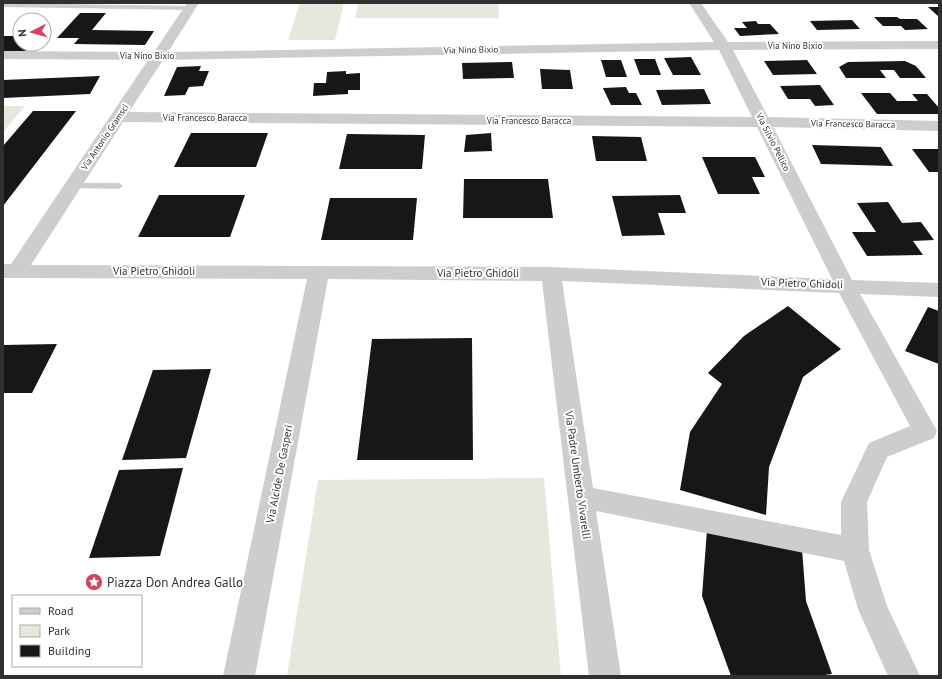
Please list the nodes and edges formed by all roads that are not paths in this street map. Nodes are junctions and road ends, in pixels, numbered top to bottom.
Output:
1 (695, 3) edge
2 (3, 5) edge
3 (192, 6) edge
4 (939, 45) edge
5 (724, 46) junction
6 (3, 55) edge
7 (159, 56) junction
8 (118, 117) junction
9 (764, 122) junction
10 (939, 126) edge
11 (73, 186) junction
12 (119, 186) dead end
13 (10, 270) edge
14 (319, 272) junction
15 (551, 274) junction
16 (845, 285) junction
17 (939, 290) edge
18 (932, 433) edge
19 (581, 497) junction
20 (855, 550) junction
21 (239, 676) edge
22 (605, 676) edge
23 (904, 676) edge

1 - 5 street, Via Silvio Pellico
2 - 3 lane
3 - 7 street, Via Antonio Gramsci
4 - 5 street, Via Nino Bixio
5 - 7 street, Via Nino Bixio
5 - 9 street, Via Silvio Pellico
6 - 7 street, Via Nino Bixio
7 - 8 street, Via Antonio Gramsci
8 - 9 street, Via Francesco Baracca
8 - 11 street, Via Antonio Gramsci
9 - 10 street, Via Francesco Baracca
9 - 16 street, Via Silvio Pellico
11 - 12 lane
11 - 13 street, Via Antonio Gramsci
13 - 14 street, Via Pietro Ghidoli
14 - 15 street, Via Pietro Ghidoli
14 - 21 street, Via Alcide De Gasperi
15 - 16 street, Via Pietro Ghidoli
15 - 19 street, Via Padre Umberto Vivarelli
16 - 17 street, Via Pietro Ghidoli
16 - 18 street, Via Silvio Pellico
18 - 20 street
19 - 20 street
19 - 22 street, Via Padre Umberto Vivarelli
20 - 23 street

